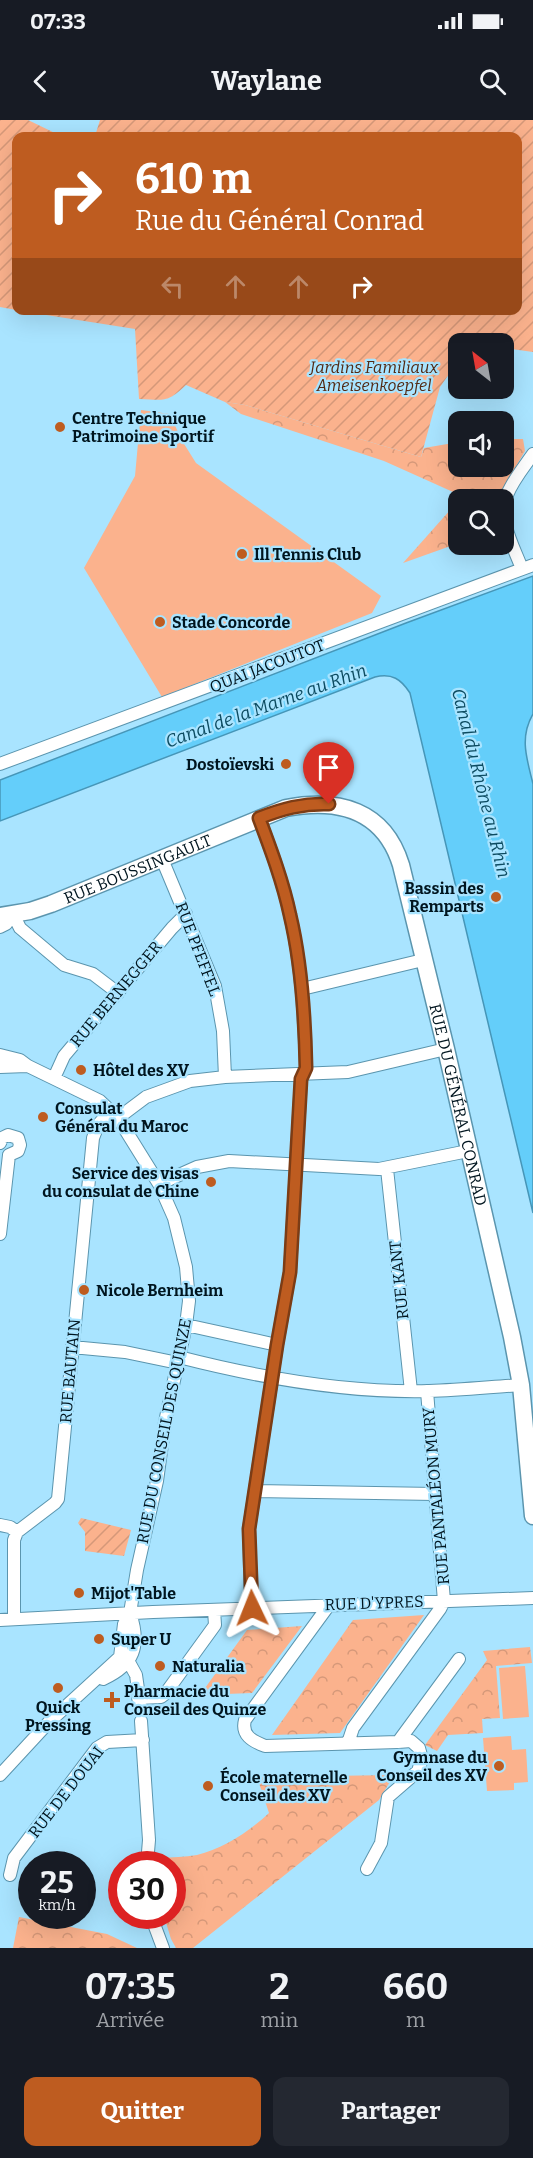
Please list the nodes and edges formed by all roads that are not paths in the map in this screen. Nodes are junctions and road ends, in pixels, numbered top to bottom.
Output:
1 (533, 454) edge
2 (527, 567) edge
3 (0, 764) edge
4 (259, 818) junction
5 (162, 859) junction
6 (186, 914) junction
7 (6, 915) edge
8 (0, 927) edge
9 (423, 960) junction
10 (302, 989) junction
11 (118, 993) junction
12 (446, 1049) junction
13 (0, 1055) edge
14 (28, 1066) junction
15 (0, 1067) edge
16 (303, 1074) junction
17 (225, 1077) junction
18 (54, 1078) junction
19 (114, 1114) junction
20 (3, 1149) edge
21 (468, 1151) junction
22 (296, 1165) junction
23 (387, 1169) junction
24 (159, 1184) junction
25 (0, 1234) edge
26 (186, 1325) junction
27 (277, 1345) junction
28 (72, 1347) junction
29 (178, 1360) junction
30 (272, 1377) junction
31 (520, 1385) junction
32 (411, 1390) junction
33 (427, 1391) junction
34 (255, 1491) junction
35 (435, 1494) junction
36 (533, 1516) edge
37 (0, 1525) edge
38 (17, 1532) junction
39 (533, 1598) edge
40 (444, 1601) junction
41 (329, 1605) junction
42 (252, 1608) junction
43 (214, 1610) junction
44 (130, 1613) junction
45 (14, 1618) junction
46 (0, 1620) edge
47 (122, 1647) junction
48 (459, 1659) dead end
49 (129, 1661) junction
50 (87, 1687) junction
51 (140, 1710) junction
52 (143, 1740) junction
53 (398, 1742) junction
54 (348, 1743) junction
55 (0, 1775) edge
56 (148, 1851) edge
57 (367, 1869) dead end
58 (10, 1875) dead end
59 (156, 1929) edge
60 (163, 1948) edge

1 - 2 street
2 - 3 street, QUAI JACOUTOT
4 - 5 main road, RUE BOUSSINGAULT
4 - 9 main road, RUE DU GÉNÉRAL CONRAD
4 - 10 street
5 - 6 street, RUE PFEFFEL
5 - 7 main road, RUE BOUSSINGAULT
6 - 11 street, RUE BERNEGGER
6 - 17 street, RUE PFEFFEL
7 - 8 street
7 - 11 street
9 - 10 street
9 - 12 main road, RUE DU GÉNÉRAL CONRAD
10 - 16 street
11 - 18 street, RUE BERNEGGER
12 - 16 street, RUE BAUTAIN
12 - 21 main road, RUE DU GÉNÉRAL CONRAD
13 - 14 street, RUE DU CONSEIL DES QUINZE
14 - 15 street, RUE DU CONSEIL DES QUINZE
14 - 18 street, RUE DU CONSEIL DES QUINZE
16 - 17 street, RUE BAUTAIN
16 - 22 street
17 - 19 street, RUE BAUTAIN
18 - 19 street, RUE DU CONSEIL DES QUINZE
19 - 24 street, RUE DU CONSEIL DES QUINZE
19 - 28 street, RUE BAUTAIN
20 - 25 street
21 - 23 street
21 - 31 main road, RUE DU GÉNÉRAL CONRAD
22 - 23 street
22 - 24 street
22 - 27 street
23 - 32 street, RUE KANT
24 - 26 street, RUE DU CONSEIL DES QUINZE
26 - 27 street
26 - 29 street, RUE DU CONSEIL DES QUINZE
27 - 30 street
28 - 29 street
28 - 38 street, RUE BAUTAIN
29 - 30 street
29 - 44 street, RUE DU CONSEIL DES QUINZE
30 - 32 street
30 - 34 street
31 - 33 street
31 - 36 main road, RUE DU GÉNÉRAL CONRAD
32 - 33 street
33 - 35 street, RUE PANTALÉON MURY
34 - 35 street
34 - 42 street
35 - 40 street, RUE PANTALÉON MURY
37 - 38 street
38 - 45 street
39 - 40 street, RUE D'YPRES
40 - 41 street, RUE D'YPRES
40 - 54 street
41 - 42 street, RUE D'YPRES
41 - 54 street
42 - 43 street, RUE D'YPRES
43 - 44 street, RUE D'YPRES
43 - 51 street
44 - 45 street, RUE D'YPRES
44 - 47 street
44 - 49 street
45 - 46 street, RUE D'YPRES
47 - 49 street
47 - 50 street
48 - 53 street
49 - 50 street
49 - 51 street
50 - 55 street
51 - 52 street
52 - 56 street
52 - 58 street, RUE DE DOUAI
53 - 54 street
53 - 57 street
59 - 60 street

